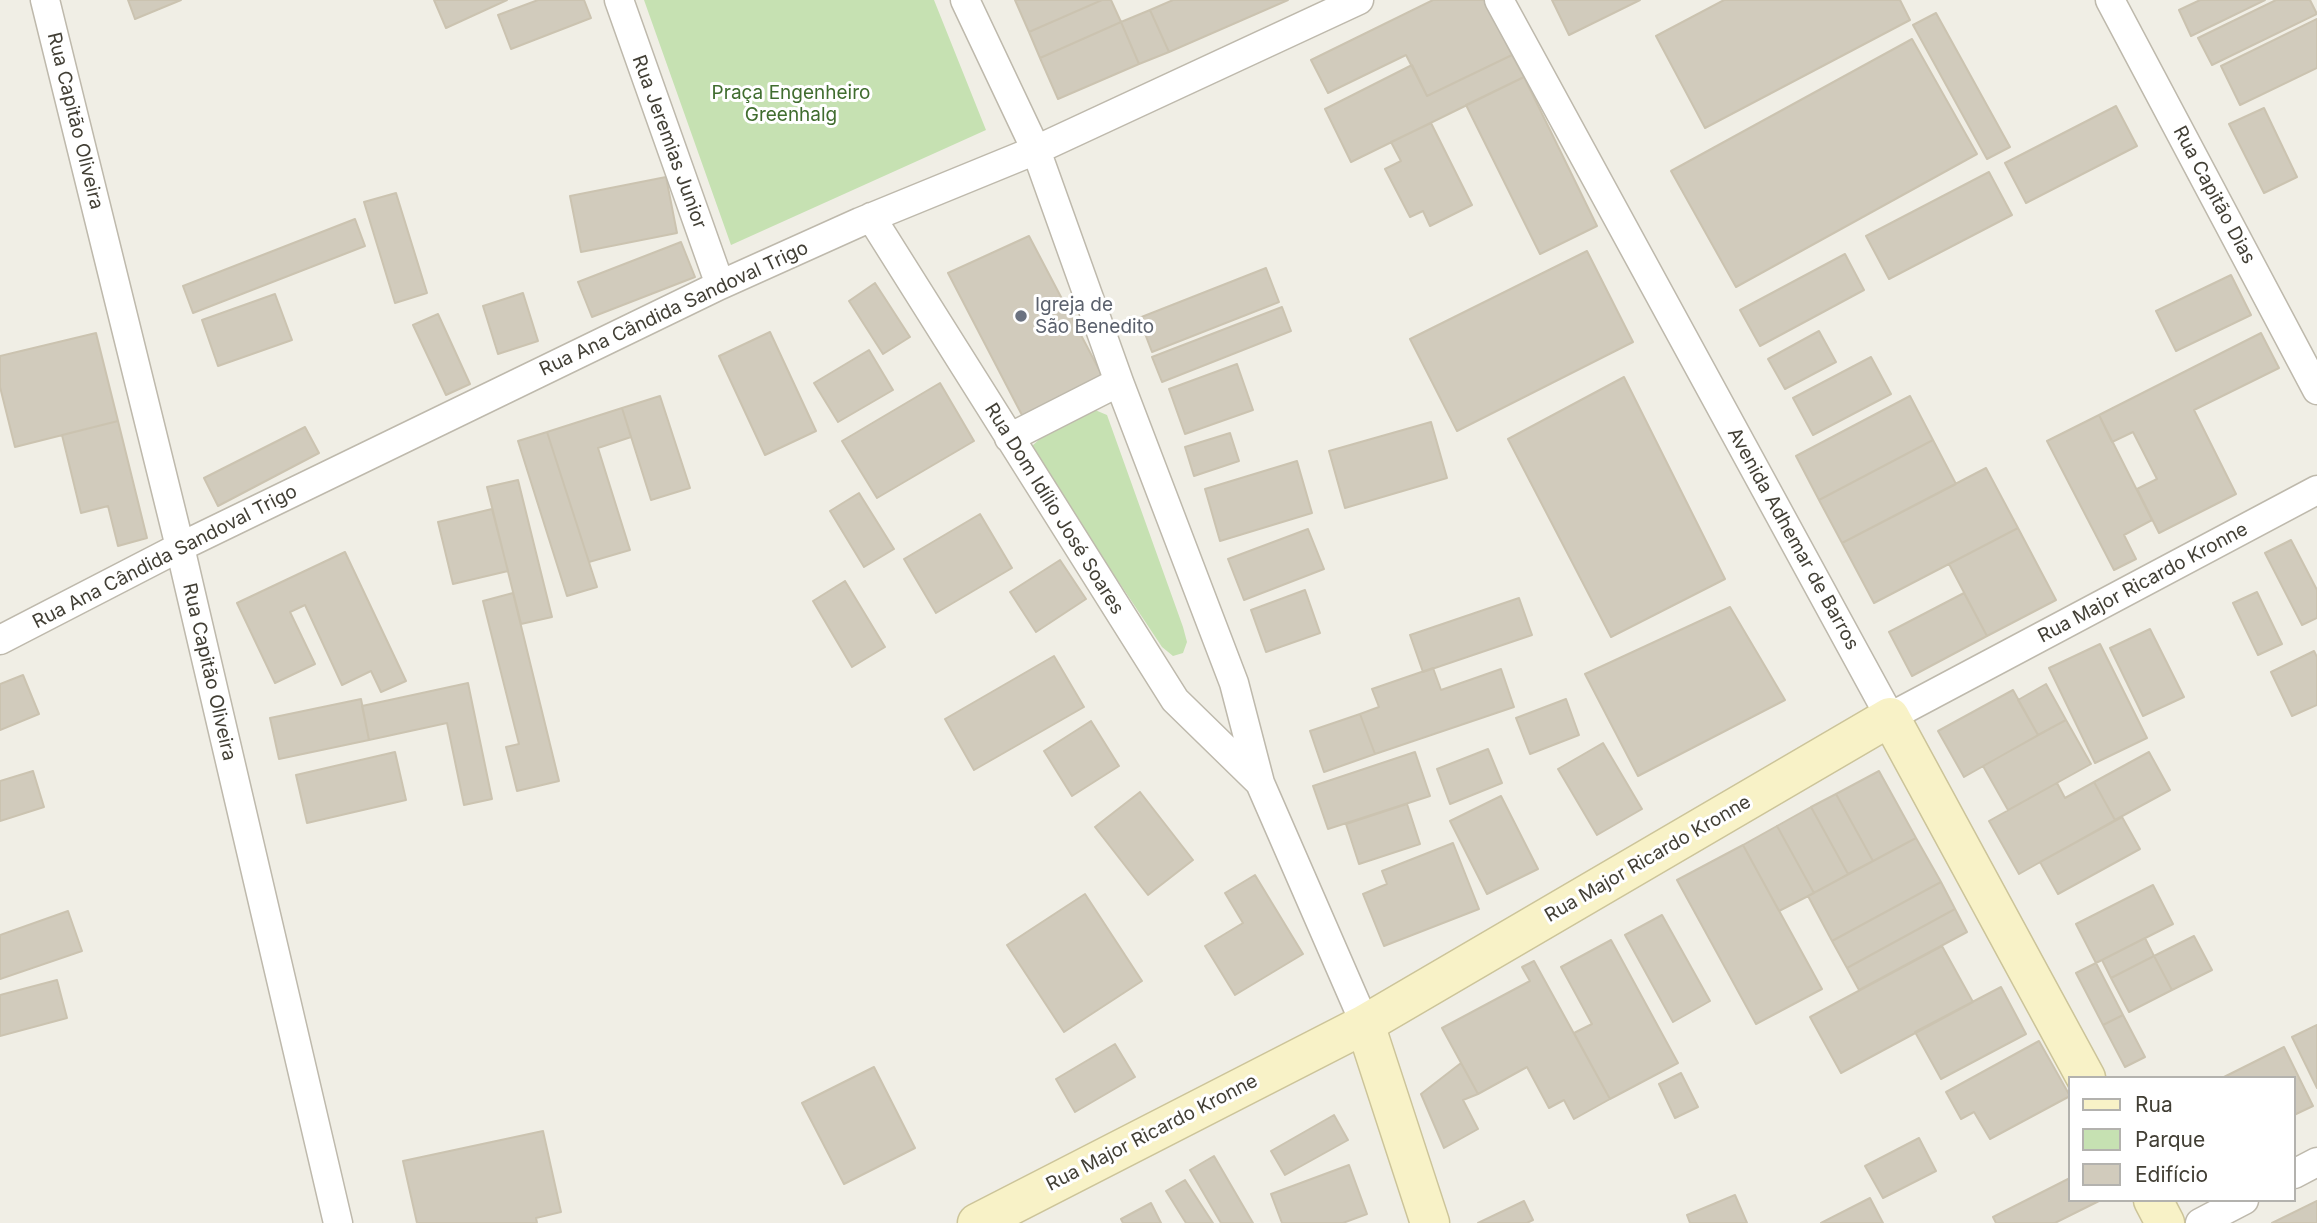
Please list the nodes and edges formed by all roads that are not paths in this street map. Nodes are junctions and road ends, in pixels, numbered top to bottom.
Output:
1 (45, 0) edge
2 (619, 0) edge
3 (965, 0) edge
4 (1359, 0) edge
5 (1499, 0) edge
6 (2110, 0) edge
7 (1036, 150) junction
8 (871, 217) junction
9 (720, 285) junction
10 (1119, 382) junction
11 (2317, 390) edge
12 (1009, 438) junction
13 (2317, 490) edge
14 (180, 547) junction
15 (0, 640) edge
16 (1890, 717) junction
17 (1260, 783) junction
18 (1365, 1024) junction
19 (2085, 1076) edge
20 (2317, 1162) edge
21 (2296, 1173) edge
22 (2154, 1202) edge
23 (2240, 1202) edge
24 (338, 1223) edge
25 (977, 1223) edge
26 (1430, 1223) edge
27 (2165, 1223) edge
28 (2200, 1223) edge

1 - 14 street, Rua Capitão Oliveira
2 - 9 street, Rua Jeremias Junior
3 - 7 street, Rua Dom Idílio José Soares
4 - 7 street, Rua Ana Cândida Sandoval Trigo
5 - 16 street, Avenida Adhemar de Barros
6 - 11 street, Rua Capitão Dias
7 - 8 street, Rua Ana Cândida Sandoval Trigo
7 - 10 street, Rua Dom Idílio José Soares
8 - 9 street, Rua Ana Cândida Sandoval Trigo
8 - 12 street, Rua Dom Idílio José Soares
9 - 14 street, Rua Ana Cândida Sandoval Trigo
10 - 12 street
10 - 17 street, Rua Dom Idílio José Soares
12 - 17 street, Rua Dom Idílio José Soares
13 - 16 street, Rua Major Ricardo Kronne
14 - 15 street, Rua Ana Cândida Sandoval Trigo
14 - 24 street, Rua Capitão Oliveira
16 - 18 main road, Rua Major Ricardo Kronne
16 - 19 main road, Avenida Adhemar de Barros
17 - 18 street, Rua Dom Idílio José Soares
18 - 25 main road, Rua Major Ricardo Kronne
18 - 26 main road, Rua Dom Idílio José Soares
20 - 21 street
22 - 27 main road
23 - 28 street

